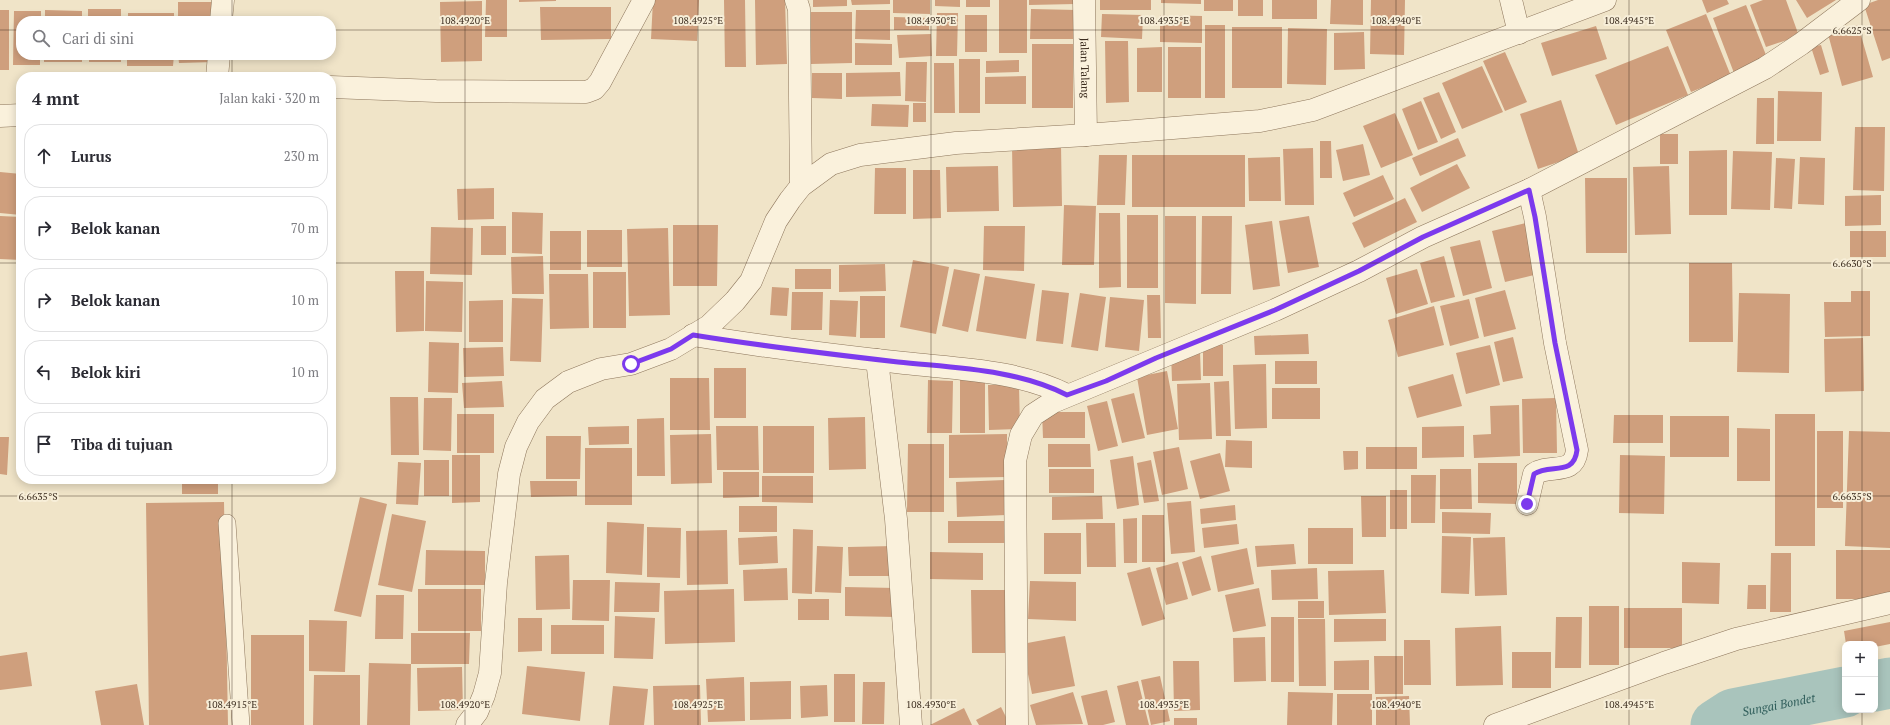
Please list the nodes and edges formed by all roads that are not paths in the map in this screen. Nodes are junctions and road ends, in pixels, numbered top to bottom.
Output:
1 (223, 0) edge
2 (644, 0) edge
3 (796, 0) edge
4 (1084, 0) edge
5 (1511, 0) edge
6 (1605, 0) edge
7 (1859, 0) edge
8 (221, 16) edge
9 (1519, 33) junction
10 (219, 60) edge
11 (217, 72) edge
12 (336, 87) edge
13 (16, 115) edge
14 (0, 116) edge
15 (1086, 135) junction
16 (801, 186) junction
17 (1529, 190) junction
18 (693, 335) junction
19 (877, 360) junction
20 (1067, 395) junction
21 (1527, 504) dead end
22 (227, 523) dead end
23 (1890, 603) edge
24 (241, 725) edge
25 (468, 725) edge
26 (912, 725) edge
27 (1017, 725) edge
28 (1495, 725) edge

1 - 8 street
2 - 12 street
3 - 16 street
4 - 15 street, Jalan Talang
5 - 9 street
6 - 9 street
7 - 17 street
9 - 15 street
10 - 11 street
13 - 14 street
15 - 16 street
16 - 18 street
17 - 20 street
17 - 21 street
18 - 19 street
18 - 25 street
19 - 20 street
19 - 26 street
20 - 27 street
22 - 24 lane
23 - 28 street

